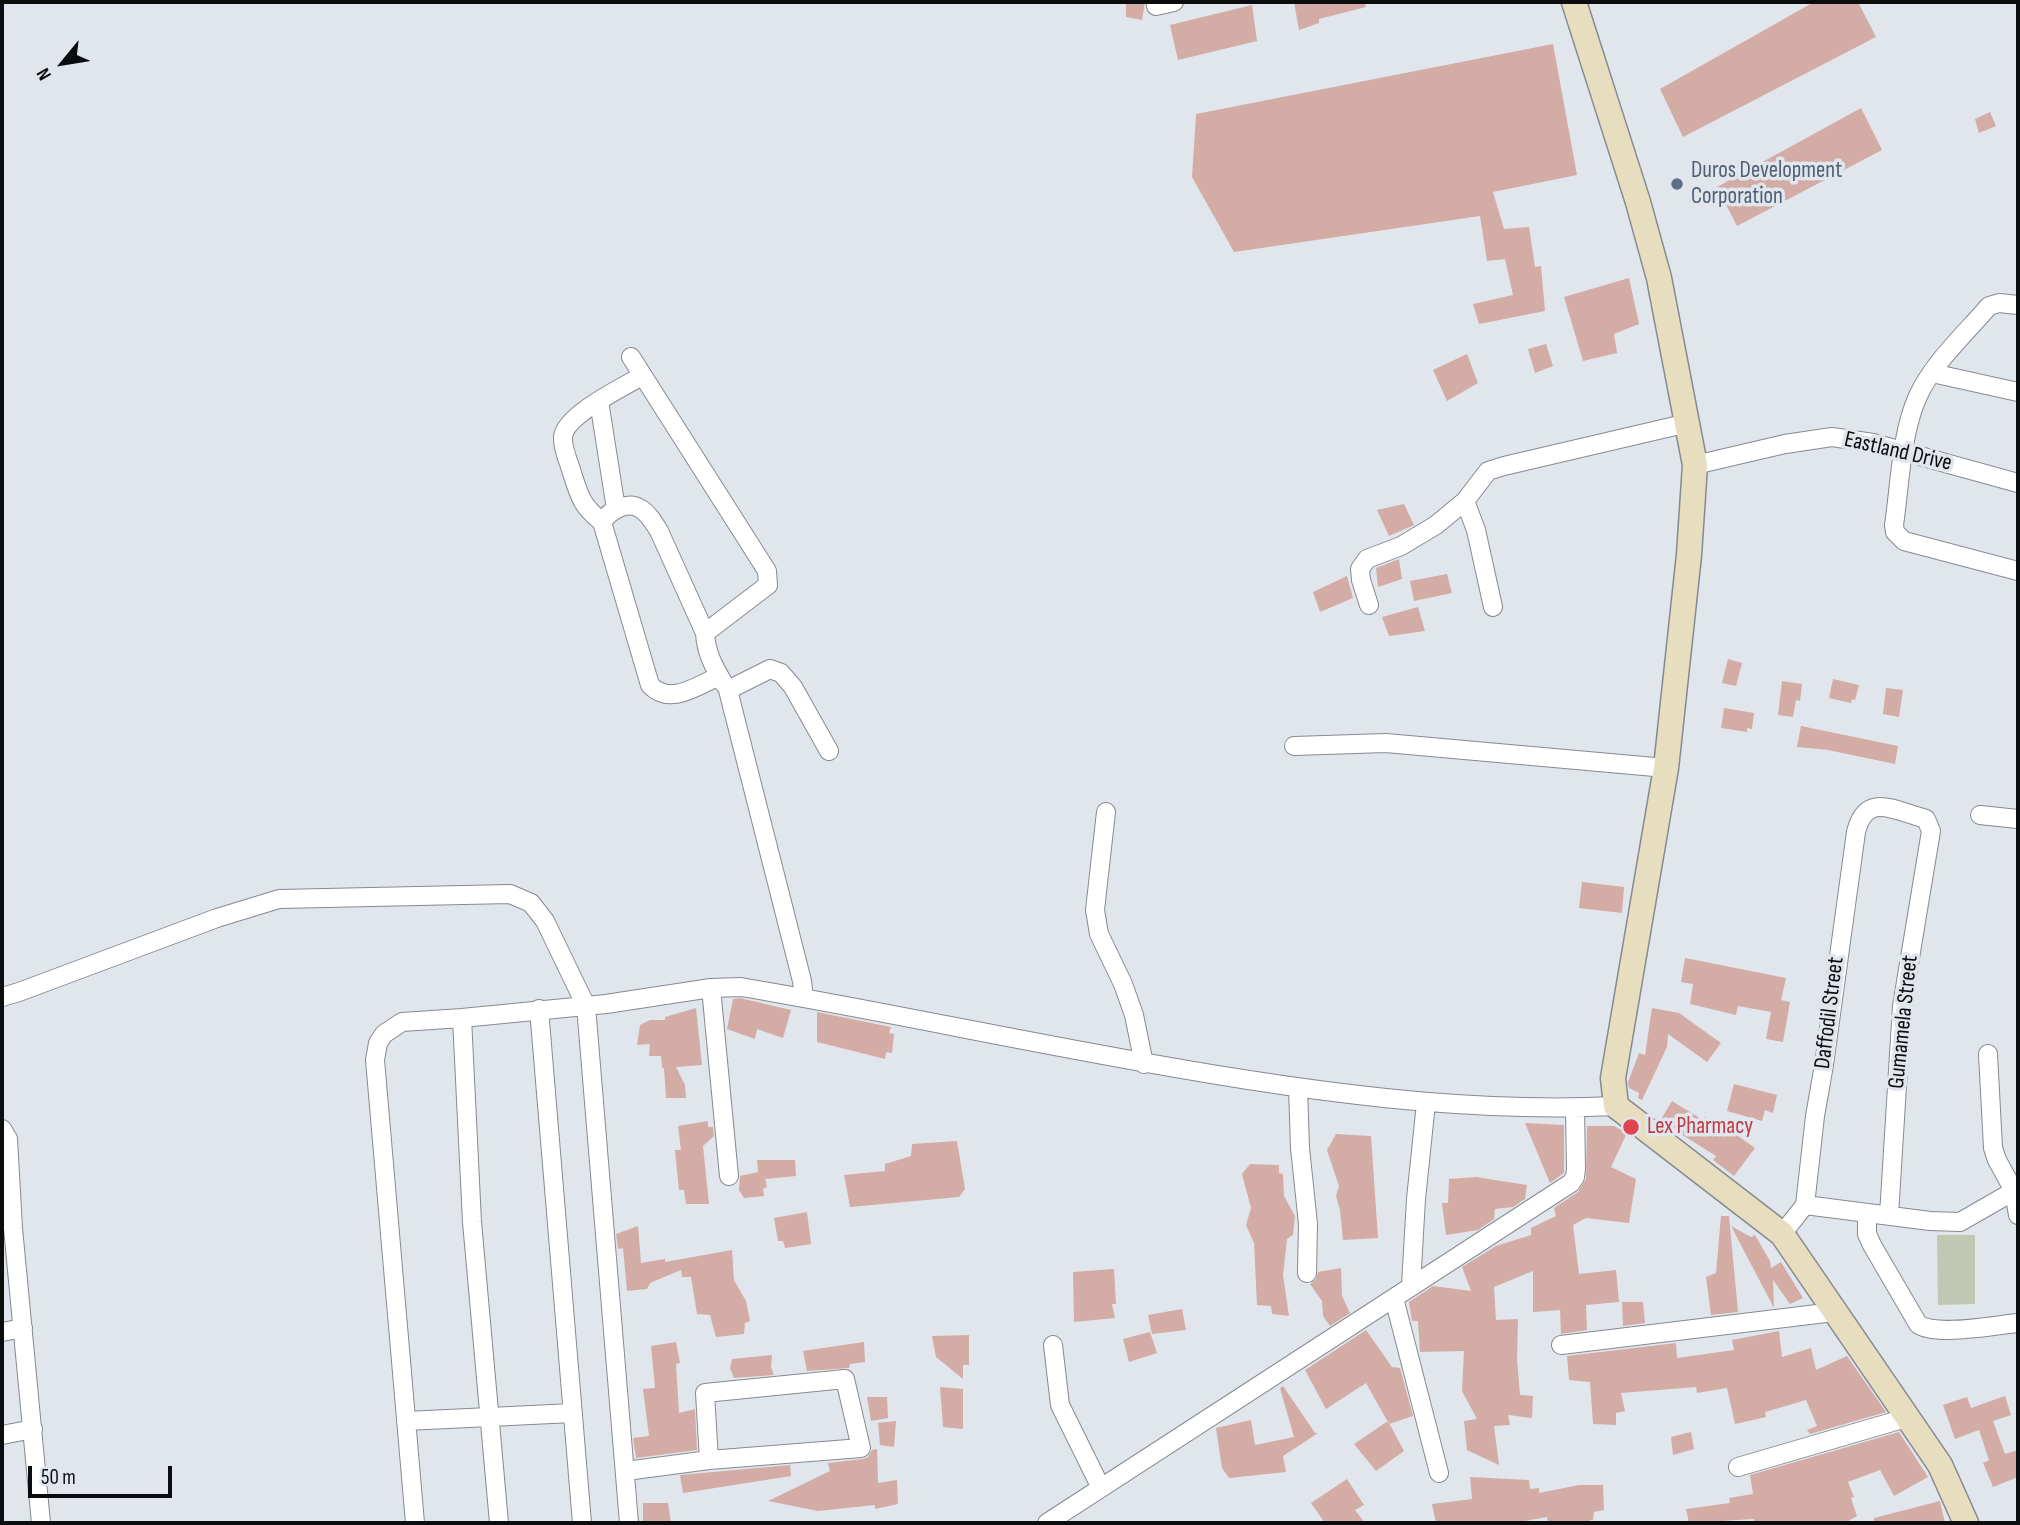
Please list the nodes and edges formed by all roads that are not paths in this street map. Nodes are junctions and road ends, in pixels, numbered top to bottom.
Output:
1 (1574, 2) edge
2 (2018, 305) edge
3 (631, 357) dead end
4 (1932, 373) junction
5 (642, 376) junction
6 (2018, 392) edge
7 (599, 401) junction
8 (1688, 424) junction
9 (1905, 452) junction
10 (1695, 465) junction
11 (2018, 483) edge
12 (1465, 501) junction
13 (609, 515) junction
14 (2018, 571) edge
15 (1369, 605) dead end
16 (1493, 607) dead end
17 (705, 633) junction
18 (724, 683) junction
19 (1294, 746) dead end
20 (829, 751) dead end
21 (1666, 768) junction
22 (1105, 812) dead end
23 (1980, 816) dead end
24 (2018, 819) edge
25 (1931, 831) joint
26 (711, 988) junction
27 (2, 997) edge
28 (804, 998) junction
29 (586, 1006) junction
30 (539, 1009) junction
31 (462, 1018) junction
32 (1987, 1054) dead end
33 (1144, 1064) junction
34 (1298, 1088) junction
35 (1426, 1102) junction
36 (1616, 1107) junction
37 (1575, 1108) junction
38 (2, 1129) edge
39 (729, 1176) dead end
40 (2017, 1190) edge
41 (1805, 1205) junction
42 (1867, 1213) junction
43 (2018, 1214) edge
44 (1889, 1215) junction
45 (8, 1229) edge
46 (1782, 1234) junction
47 (1307, 1273) dead end
48 (1411, 1285) junction
49 (1394, 1298) junction
50 (1833, 1312) junction
51 (2018, 1323) edge
52 (23, 1328) junction
53 (2, 1332) edge
54 (1053, 1345) dead end
55 (1561, 1345) dead end
56 (573, 1413) junction
57 (489, 1417) junction
58 (1906, 1418) junction
59 (406, 1421) junction
60 (33, 1429) junction
61 (2, 1434) edge
62 (709, 1460) junction
63 (1738, 1467) dead end
64 (626, 1471) junction
65 (1439, 1473) dead end
66 (1101, 1488) junction
67 (41, 1523) edge
68 (415, 1523) edge
69 (499, 1523) edge
70 (582, 1523) edge
71 (629, 1523) edge
72 (1047, 1523) edge
73 (1966, 1523) edge

1 - 8 street
2 - 4 street
3 - 5 street
4 - 6 street
4 - 9 street
5 - 7 street
5 - 17 street
7 - 13 street
7 - 13 street
8 - 10 street
8 - 12 street
9 - 10 street, Eastland Drive
9 - 11 street, Eastland Drive
9 - 14 street
10 - 21 street
12 - 15 street
12 - 16 street
13 - 17 street
13 - 18 street
17 - 18 street
18 - 20 street
18 - 28 street
19 - 21 street
21 - 36 street
22 - 33 street
23 - 24 street
25 - 41 street, Daffodil Street
25 - 44 street, Gumamela Street
26 - 28 street
26 - 29 street
26 - 39 street
27 - 29 street
28 - 33 street
29 - 30 street
29 - 64 street
30 - 31 street
30 - 56 street
31 - 57 street
31 - 59 street
32 - 40 street
33 - 34 street
34 - 35 street
34 - 47 street
35 - 37 street
35 - 48 street
36 - 37 street
36 - 46 street
37 - 48 street
38 - 45 street
40 - 43 street
40 - 44 street
41 - 42 street
41 - 46 street
42 - 44 street
42 - 51 street
45 - 52 street
46 - 50 street
48 - 49 street
49 - 65 street
49 - 66 street
50 - 55 street
50 - 58 street
52 - 53 street
52 - 60 street
54 - 66 street
56 - 57 street
56 - 70 street
57 - 59 street
57 - 69 street
58 - 63 street
58 - 73 street
59 - 68 street
60 - 61 street
60 - 67 street
62 - 62 street
62 - 64 street
64 - 71 street
66 - 72 street

